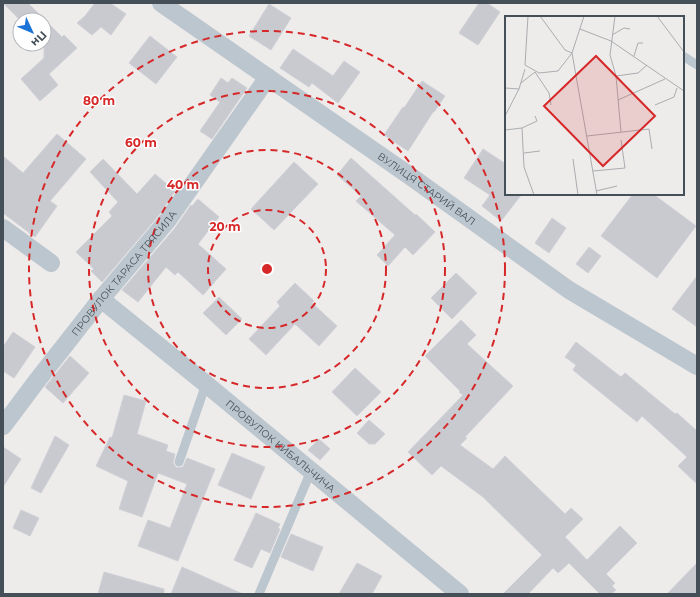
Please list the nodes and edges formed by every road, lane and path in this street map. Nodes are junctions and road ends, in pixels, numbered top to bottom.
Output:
1 (161, 3) edge
2 (684, 57) edge
3 (697, 65) edge
4 (268, 77) junction
5 (3, 228) edge
6 (51, 263) dead end
7 (101, 299) junction
8 (697, 366) edge
9 (206, 384) junction
10 (3, 426) edge
11 (179, 462) dead end
12 (311, 471) junction
13 (259, 594) edge
14 (460, 594) edge

1 - 4 street, ВУЛИЦЯ СТАРИЙ ВАЛ
2 - 3 lane
4 - 7 street, ПРОВУЛОК ТАРАСА ТРЯСИЛА
4 - 8 street, ВУЛИЦЯ СТАРИЙ ВАЛ
5 - 6 street
7 - 9 street, ПРОВУЛОК КИБАЛЬЧИЧА
7 - 10 street, ПРОВУЛОК ТАРАСА ТРЯСИЛА
9 - 11 lane
9 - 12 street, ПРОВУЛОК КИБАЛЬЧИЧА
12 - 13 lane
12 - 14 street, ПРОВУЛОК КИБАЛЬЧИЧА

